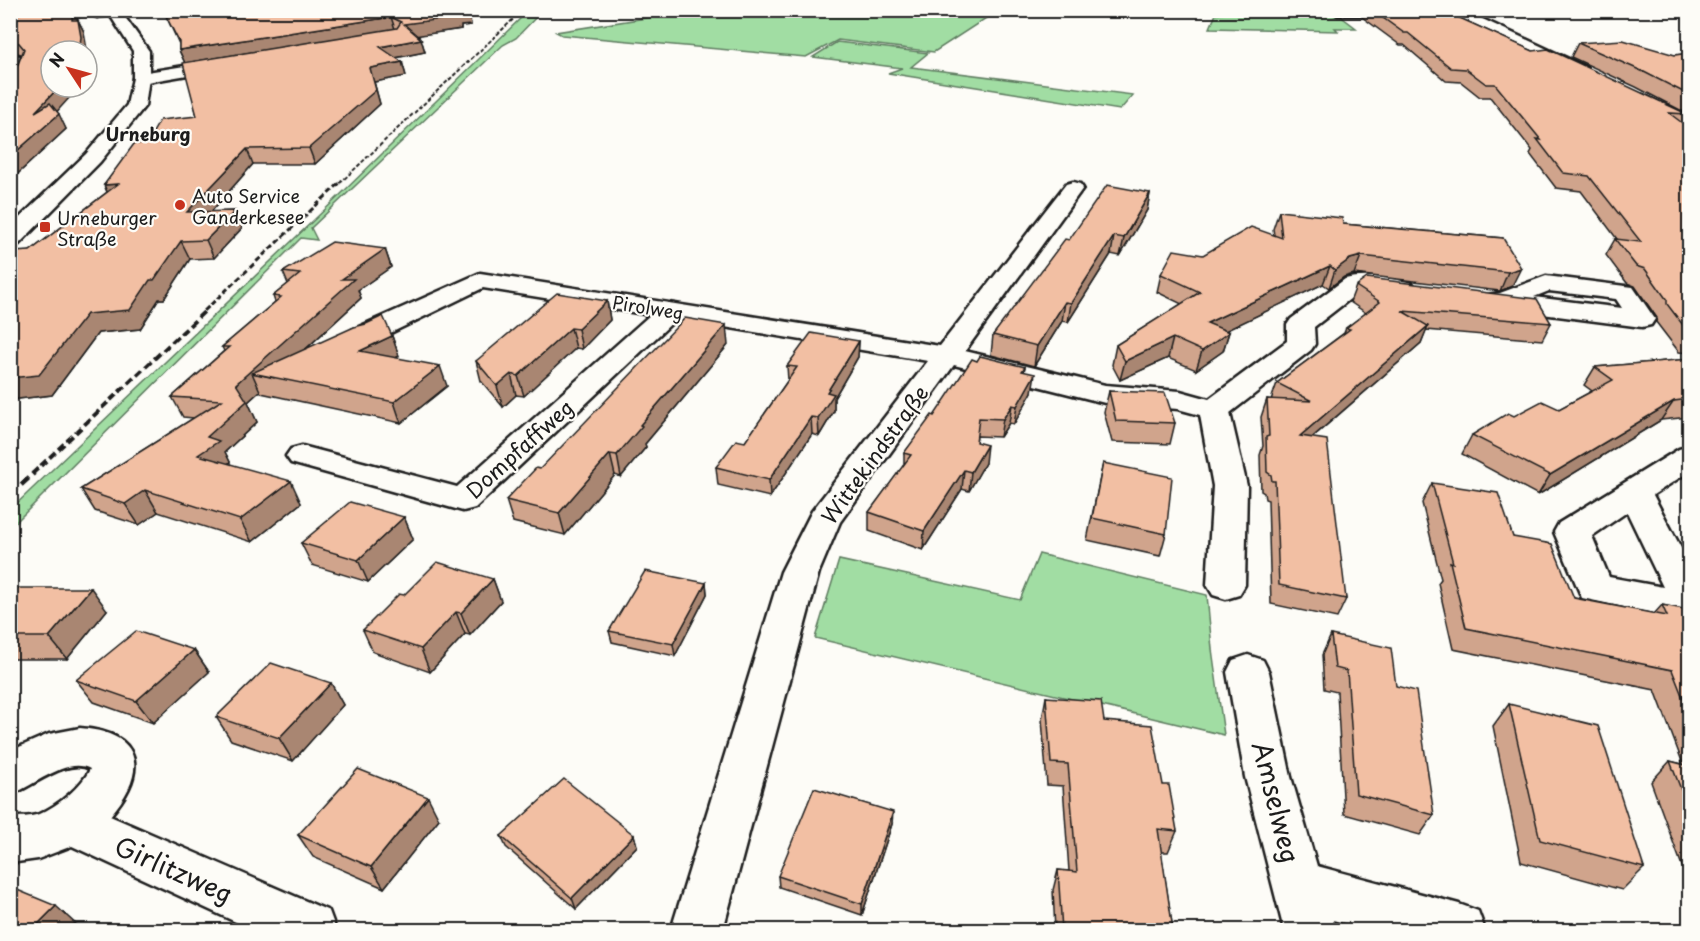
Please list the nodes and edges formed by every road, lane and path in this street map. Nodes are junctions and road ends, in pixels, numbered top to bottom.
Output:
1 (85, 11) edge
2 (116, 11) edge
3 (1338, 11) edge
4 (1419, 11) edge
5 (1449, 11) edge
6 (10, 21) edge
7 (10, 57) edge
8 (241, 62) edge
9 (141, 78) junction
10 (1597, 78) edge
11 (10, 90) edge
12 (1629, 93) edge
13 (1689, 124) edge
14 (1073, 188) dead end
15 (10, 240) edge
16 (1425, 291) edge
17 (1470, 297) edge
18 (1503, 301) edge
19 (671, 310) junction
20 (362, 336) edge
21 (946, 355) junction
22 (1214, 410) junction
23 (303, 456) dead end
24 (1689, 456) edge
25 (1634, 492) junction
26 (1226, 585) dead end
27 (1689, 605) edge
28 (1248, 672) dead end
29 (10, 775) edge
30 (70, 822) junction
31 (10, 840) edge
32 (1304, 908) edge
33 (310, 930) edge
34 (697, 930) edge
35 (1459, 930) edge

1 - 2 street
1 - 6 street
2 - 9 street
3 - 4 street
5 - 10 street
7 - 11 street
8 - 9 street
9 - 15 street
12 - 13 street
14 - 21 street, Wittekindstraße
16 - 22 street
17 - 18 street
19 - 20 street, Pirolweg
19 - 21 street, Pirolweg
19 - 23 street, Dompfaffweg
21 - 22 street, Pirolweg
21 - 34 street, Wittekindstraße
22 - 26 street
24 - 25 street
25 - 27 street
25 - 27 street
28 - 32 street, Amselweg
29 - 30 street
30 - 31 street
30 - 33 street, Girlitzweg
32 - 35 street

